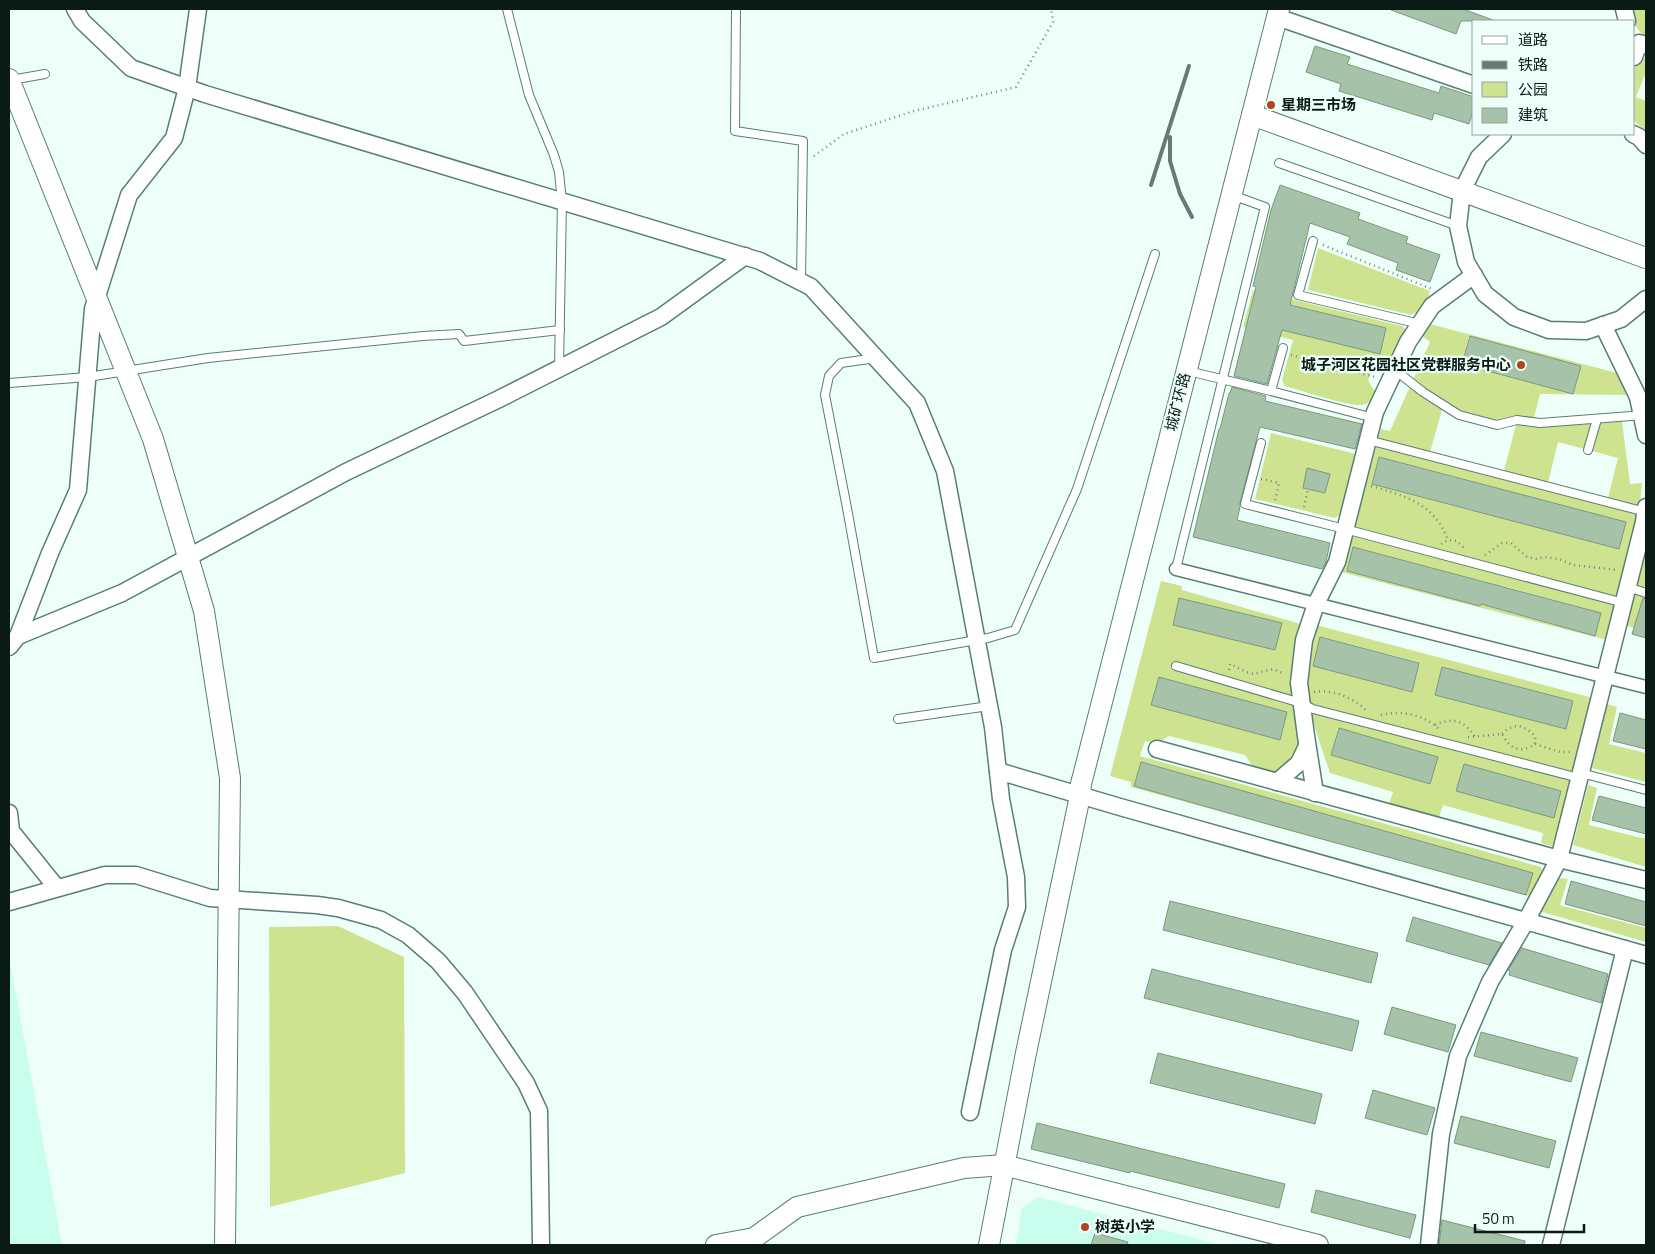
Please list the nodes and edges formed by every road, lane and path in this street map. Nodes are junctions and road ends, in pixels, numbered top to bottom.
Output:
1 (74, 9) edge
2 (198, 9) edge
3 (507, 9) edge
4 (736, 9) edge
5 (1052, 9) edge
6 (1278, 13) edge
7 (45, 74) dead end
8 (9, 80) edge
9 (1472, 84) edge
10 (187, 88) junction
11 (1252, 115) junction
12 (1502, 135) edge
13 (1279, 163) dead end
14 (803, 165) junction
15 (1462, 191) junction
16 (1231, 194) junction
17 (562, 202) junction
18 (1458, 226) junction
19 (1313, 241) joint
20 (1155, 254) dead end
21 (744, 256) junction
22 (1646, 258) edge
23 (1474, 275) junction
24 (801, 282) junction
25 (1447, 295) junction
26 (96, 298) junction
27 (1646, 299) edge
28 (1420, 324) junction
29 (1603, 325) junction
30 (560, 330) junction
31 (1283, 350) joint
32 (876, 358) junction
33 (560, 368) junction
34 (126, 371) junction
35 (1186, 371) junction
36 (1392, 376) junction
37 (88, 377) junction
38 (1222, 380) junction
39 (9, 383) edge
40 (1271, 391) junction
41 (1644, 415) edge
42 (1374, 418) junction
43 (1596, 419) junction
44 (1646, 435) edge
45 (1368, 440) junction
46 (1261, 443) dead end
47 (1588, 450) dead end
48 (1252, 476) junction
49 (1357, 481) junction
50 (1308, 489) dead end
51 (1646, 510) edge
52 (1273, 512) junction
53 (1302, 518) junction
54 (1345, 529) junction
55 (1448, 540) junction
56 (1466, 550) dead end
57 (1433, 552) junction
58 (188, 557) junction
59 (1483, 557) dead end
60 (1176, 569) joint
61 (1628, 587) junction
62 (1646, 593) edge
63 (1316, 604) junction
64 (977, 640) junction
65 (13, 642) edge
66 (1176, 666) dead end
67 (1605, 676) junction
68 (1226, 681) junction
69 (1646, 687) edge
70 (1300, 693) junction
71 (989, 706) junction
72 (1371, 717) junction
73 (898, 719) dead end
74 (1360, 722) junction
75 (1435, 725) junction
76 (1502, 734) junction
77 (1475, 737) junction
78 (1447, 742) junction
79 (1535, 744) junction
80 (1307, 746) junction
81 (1588, 746) junction
82 (1157, 750) dead end
83 (998, 771) junction
84 (1580, 775) junction
85 (1277, 782) junction
86 (1646, 790) edge
87 (1315, 793) junction
88 (1080, 796) junction
89 (9, 813) edge
90 (1559, 859) junction
91 (1646, 880) edge
92 (57, 888) junction
93 (228, 899) junction
94 (9, 902) edge
95 (1526, 921) junction
96 (1625, 949) junction
97 (1646, 955) edge
98 (970, 1112) dead end
99 (1003, 1172) junction
100 (225, 1245) edge
101 (541, 1245) edge
102 (716, 1245) edge
103 (768, 1245) edge
104 (989, 1245) edge
105 (1269, 1245) edge
106 (1318, 1245) edge
107 (1429, 1245) edge
108 (1551, 1245) edge

1 - 10 street
2 - 10 street
3 - 17 lane
4 - 14 lane
5 - 14 path
6 - 9 street
6 - 11 street, 城矿环路
7 - 8 lane
8 - 26 street
10 - 17 street
10 - 26 street
11 - 15 street
11 - 16 street, 城矿环路
12 - 15 street
13 - 18 lane
14 - 24 lane
15 - 18 street
15 - 22 street
16 - 35 street, 城矿环路
16 - 38 lane
17 - 21 street
17 - 30 lane
18 - 23 street
19 - 25 path
19 - 28 lane
20 - 64 lane
21 - 24 street
21 - 33 street
23 - 25 street
23 - 29 street
24 - 32 street
25 - 28 street
26 - 34 street
26 - 37 street
27 - 29 street
28 - 36 street
29 - 41 street
30 - 33 lane
30 - 34 lane
31 - 36 path
31 - 40 lane
32 - 64 street
32 - 64 lane
33 - 58 street
34 - 37 lane
34 - 58 street
35 - 38 lane
35 - 88 street, 城矿环路
36 - 42 street
36 - 43 lane
37 - 39 lane
37 - 65 street
38 - 40 lane
38 - 60 lane
40 - 42 lane
41 - 43 lane
41 - 44 street
42 - 45 street
43 - 47 lane
45 - 49 street
45 - 51 lane
46 - 48 lane
48 - 52 path
48 - 52 lane
49 - 54 street
49 - 55 path
50 - 53 path
51 - 61 street
52 - 53 lane
53 - 54 lane
54 - 57 lane
54 - 63 street
55 - 56 path
55 - 57 path
57 - 61 lane
58 - 65 street
58 - 93 street
59 - 61 path
60 - 63 street
61 - 62 lane
61 - 67 street
63 - 67 street
63 - 70 street
64 - 71 street
66 - 68 lane
67 - 69 street
67 - 81 street
68 - 70 lane
68 - 70 path
70 - 72 path
70 - 74 lane
70 - 80 street
71 - 73 lane
71 - 83 street
72 - 74 path
72 - 75 path
74 - 78 lane
75 - 77 path
75 - 78 path
76 - 77 path
76 - 79 path
76 - 79 path
77 - 78 path
78 - 84 lane
79 - 81 path
80 - 85 street
80 - 87 street
81 - 84 street
82 - 85 street
83 - 88 street
83 - 98 street
84 - 86 lane
84 - 90 street
85 - 87 street
87 - 90 street
88 - 95 street
88 - 99 street, 城矿环路
89 - 92 street
90 - 91 street
90 - 95 street
92 - 93 street
92 - 94 street
93 - 100 street
93 - 101 street
95 - 96 street
95 - 107 street
96 - 97 street
96 - 108 street
99 - 102 street
99 - 103 street
99 - 104 street, 城矿环路
99 - 105 street
99 - 106 street

